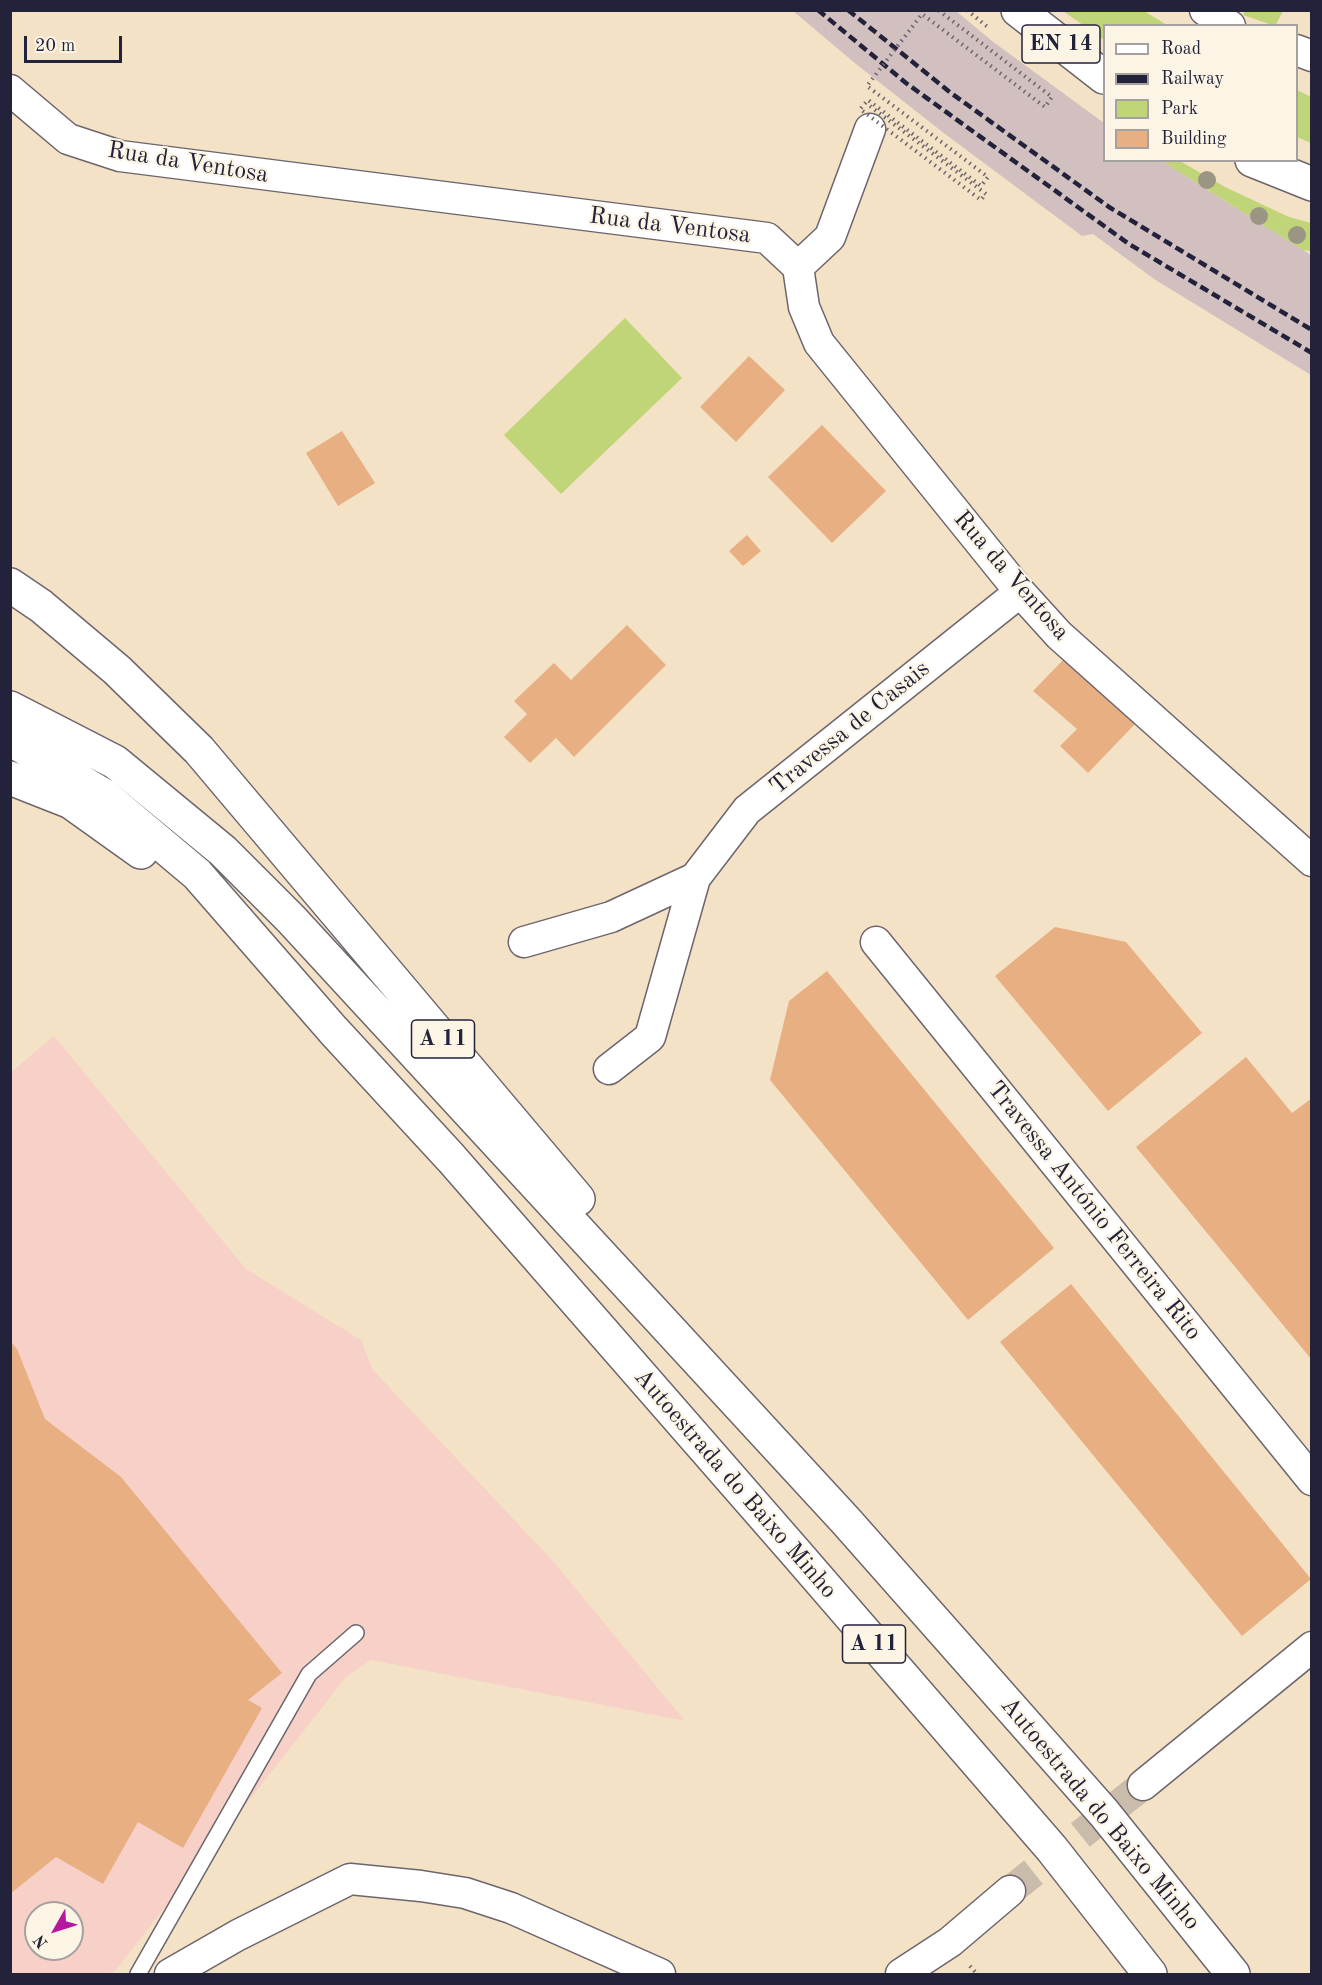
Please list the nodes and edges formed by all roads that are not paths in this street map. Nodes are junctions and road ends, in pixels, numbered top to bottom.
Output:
1 (1018, 10) edge
2 (1205, 10) edge
3 (1227, 24) edge
4 (1103, 76) edge
5 (10, 90) edge
6 (870, 118) road end
7 (1257, 162) edge
8 (1311, 184) edge
9 (798, 267) junction
10 (10, 585) edge
11 (1020, 592) junction
12 (10, 708) edge
13 (10, 740) edge
14 (10, 778) edge
15 (1311, 861) edge
16 (695, 878) junction
17 (524, 942) dead end
18 (876, 942) dead end
19 (333, 1030) junction
20 (609, 1069) dead end
21 (1311, 1480) edge
22 (846, 1521) junction
23 (356, 1633) dead end
24 (1311, 1647) edge
25 (1143, 1785) tunnel mouth
26 (1010, 1891) tunnel mouth
27 (138, 1974) edge
28 (170, 1974) edge
29 (660, 1974) edge
30 (901, 1974) edge
31 (1150, 1974) edge
32 (1233, 1974) edge

1 - 4 main road, EN 14
2 - 3 street
5 - 9 street, Rua da Ventosa
6 - 9 street
7 - 8 main road
9 - 11 street, Rua da Ventosa
10 - 22 main road, A 11
11 - 15 street, Rua da Ventosa
11 - 16 street, Travessa de Casais
12 - 22 main road
13 - 19 main road, A 11
14 - 19 main road
16 - 17 street, Travessa de Casais
16 - 20 street, Travessa de Casais
18 - 21 street, Travessa António Ferreira Rito
19 - 31 main road, Autoestrada do Baixo Minho / A 11
22 - 32 main road, Autoestrada do Baixo Minho / A 11
23 - 27 lane
24 - 25 street
26 - 30 street
28 - 29 street

